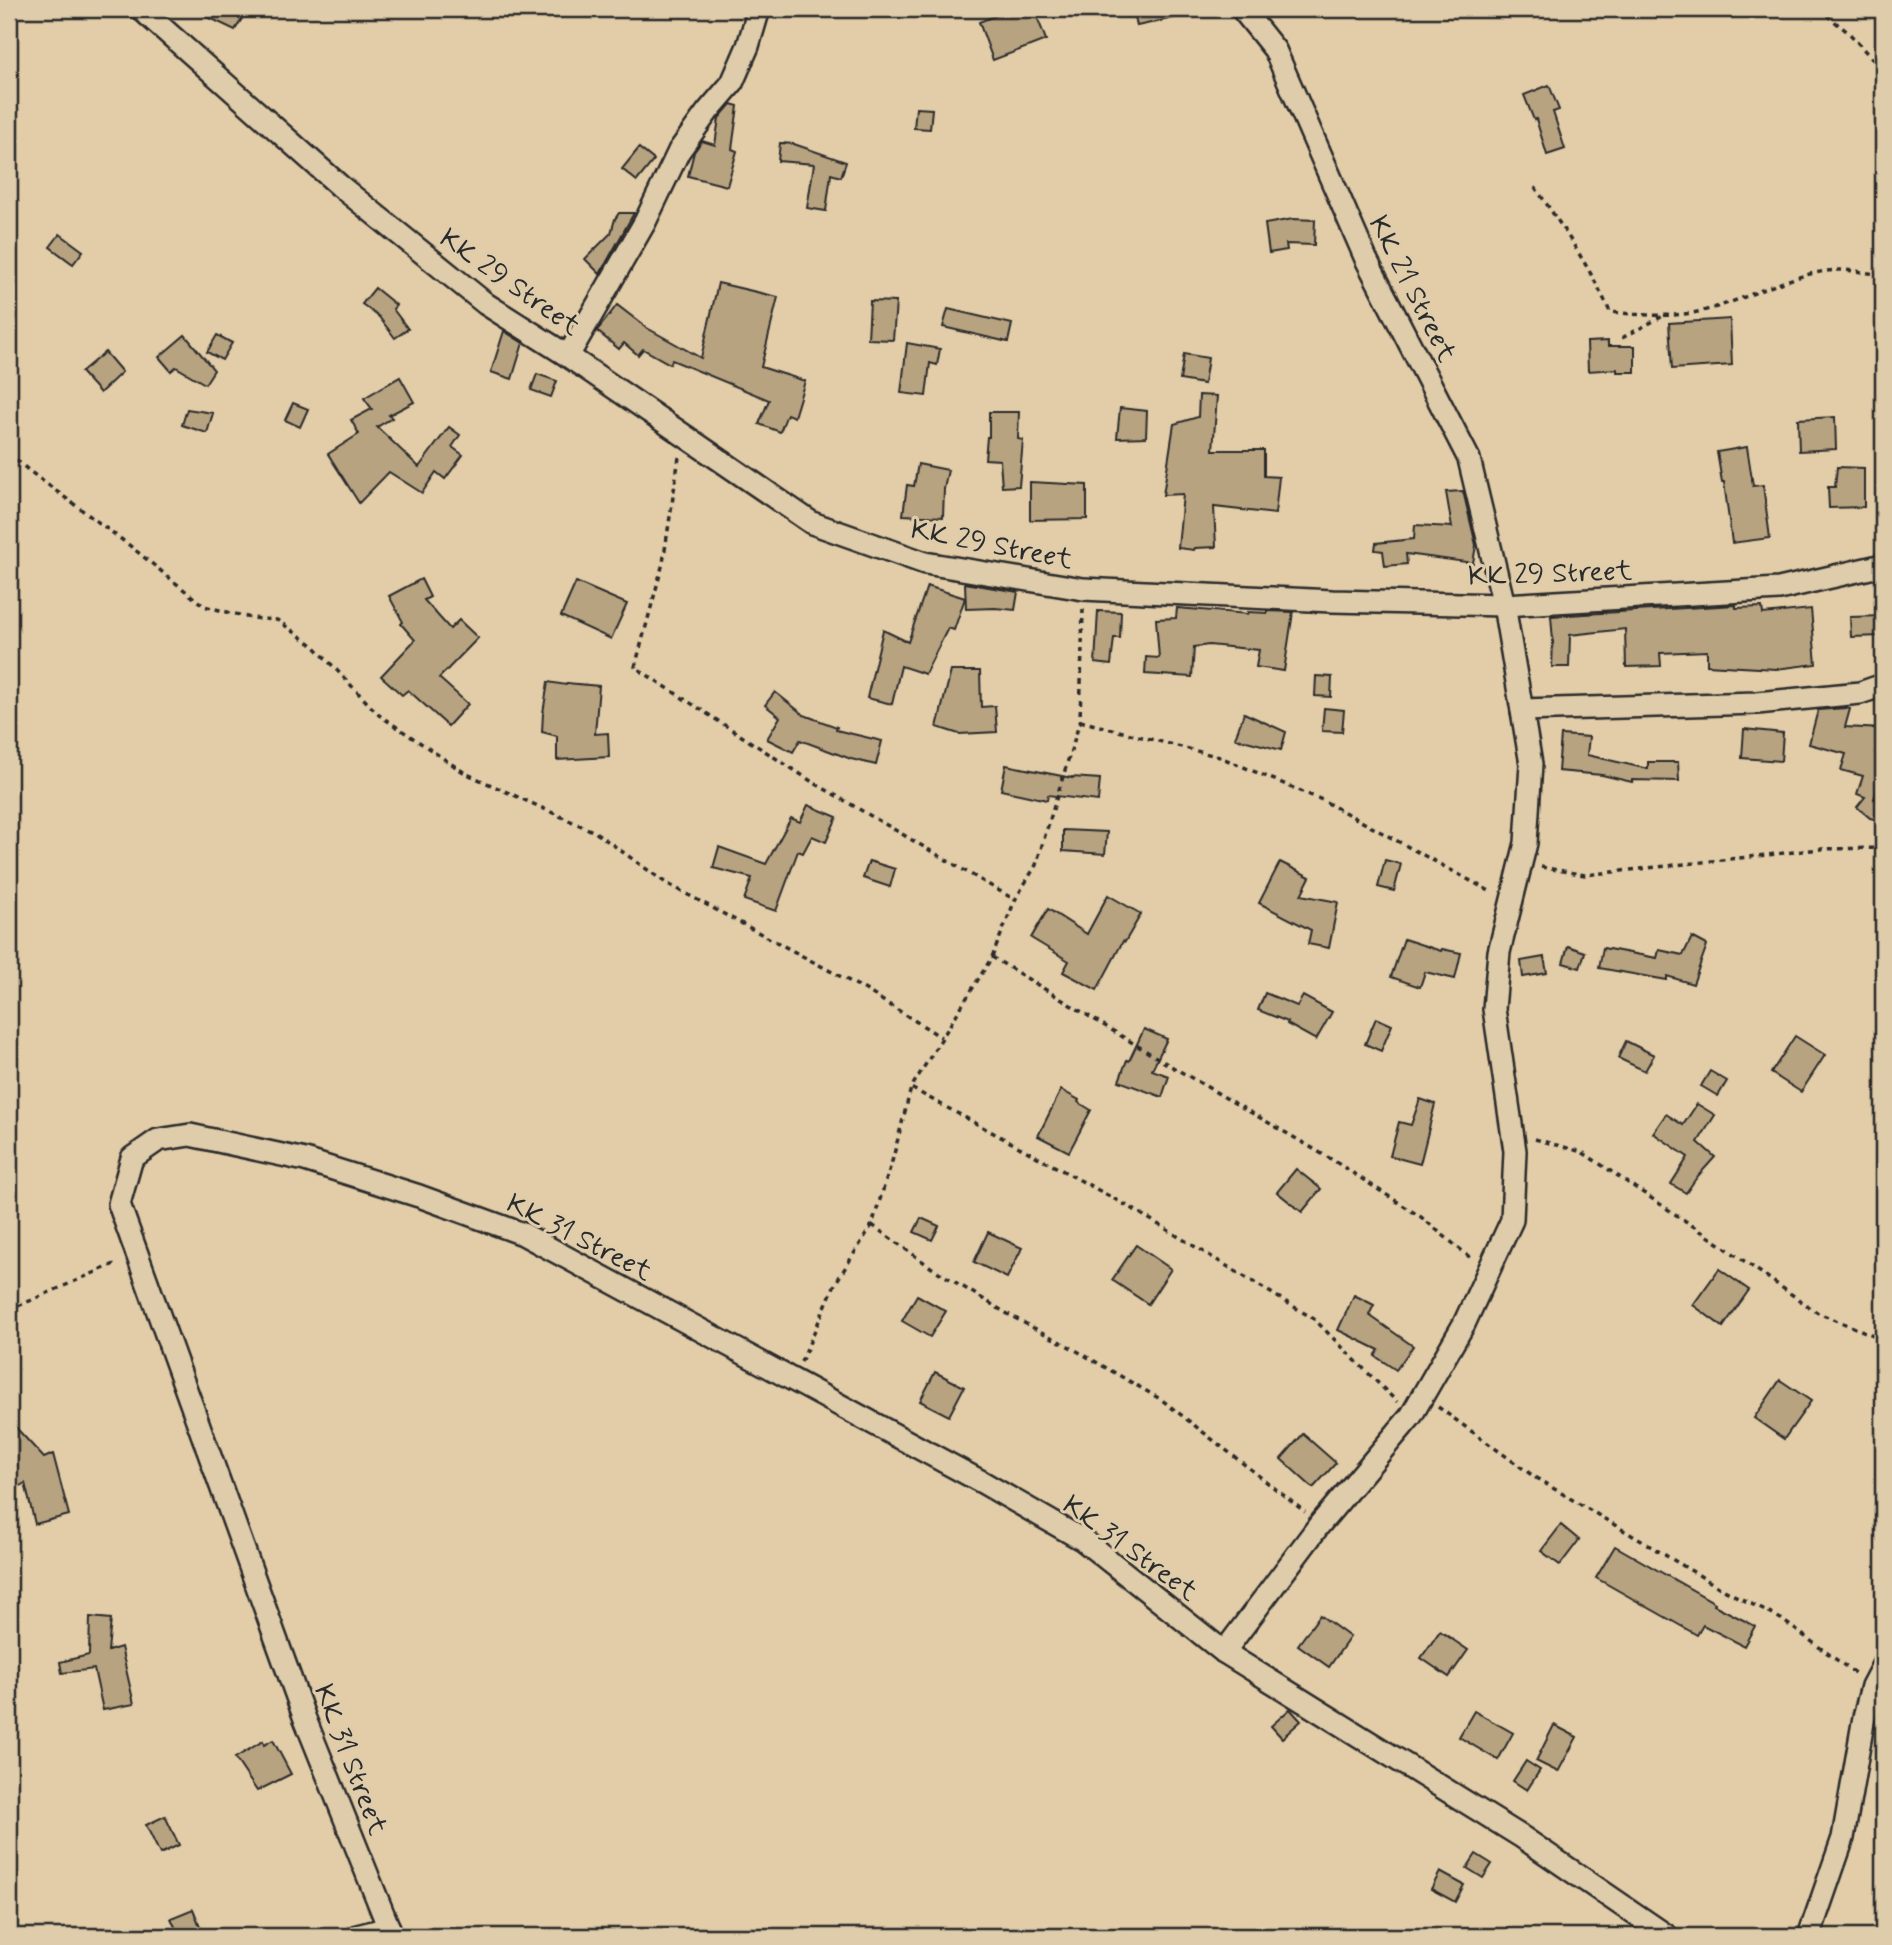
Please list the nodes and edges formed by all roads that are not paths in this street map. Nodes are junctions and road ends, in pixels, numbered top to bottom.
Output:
1 (141, 9) edge
2 (759, 9) edge
3 (1241, 9) edge
4 (568, 356) junction
5 (1883, 565) edge
6 (1504, 604) junction
7 (1883, 685) edge
8 (1522, 710) junction
9 (1224, 1652) junction
10 (1883, 1665) edge
11 (391, 1932) edge
12 (357, 1936) edge
13 (1667, 1936) edge
14 (1809, 1936) edge

1 - 4 street, KK 29 Street
2 - 4 street
3 - 6 street, KK 21 Street
4 - 6 street, KK 29 Street
5 - 6 street, KK 29 Street
6 - 8 street, KK 21 Street
7 - 8 street
8 - 9 street, KK 21 Street
9 - 11 street, KK 31 Street
9 - 13 street, KK 31 Street
10 - 14 street
11 - 12 street

